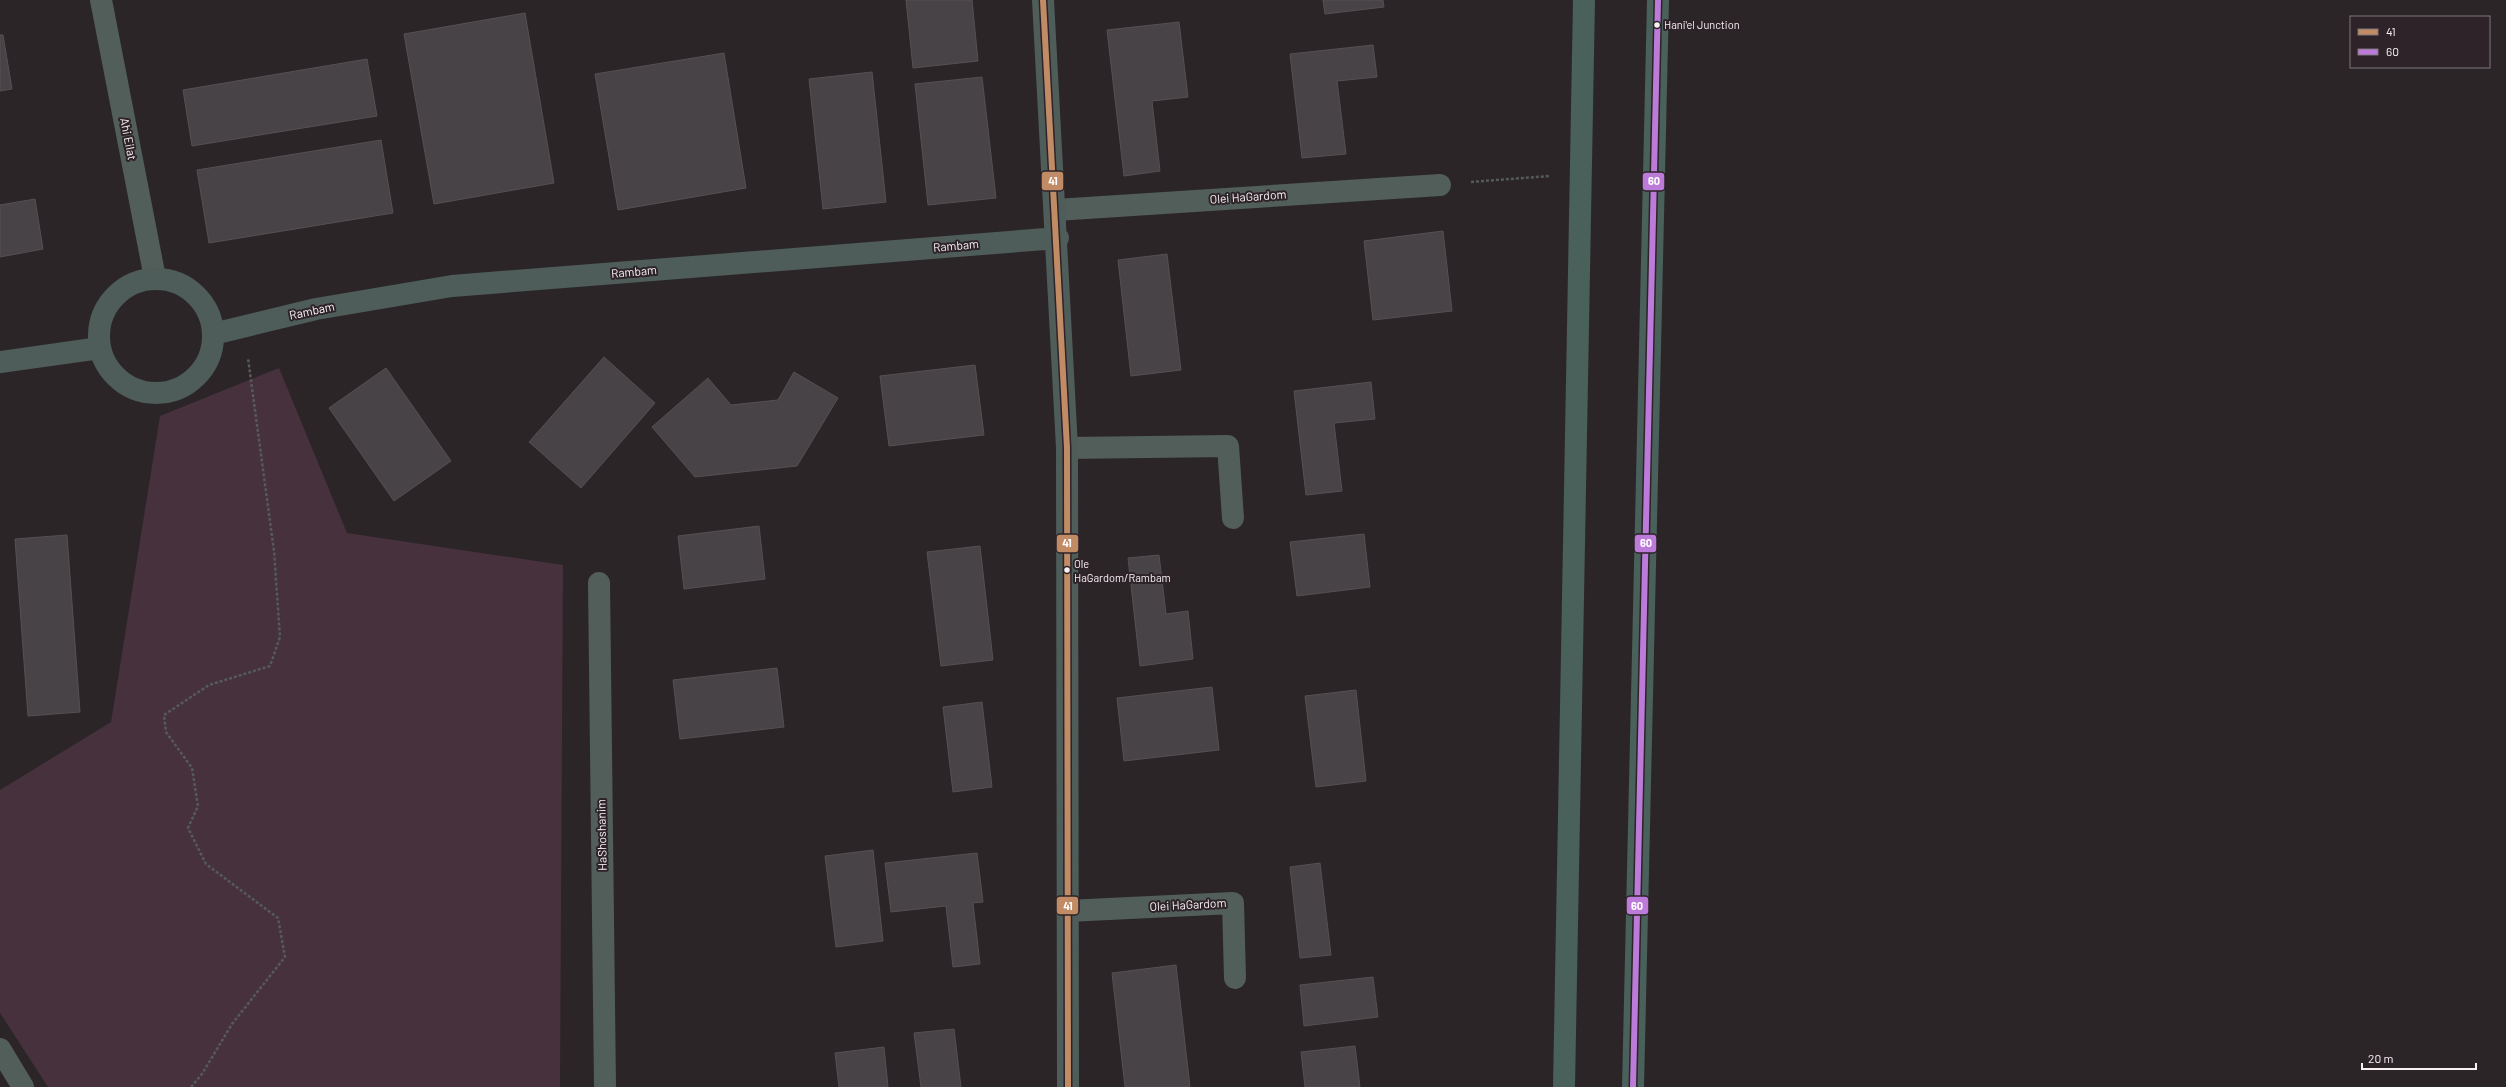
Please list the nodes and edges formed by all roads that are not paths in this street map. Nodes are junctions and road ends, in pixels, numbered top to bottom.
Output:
1 (101, 0) edge
2 (1043, 0) edge
3 (1584, 0) edge
4 (1658, 0) edge
5 (1440, 185) road end
6 (1056, 210) junction
7 (1058, 238) junction
8 (155, 278) junction
9 (213, 334) junction
10 (100, 348) junction
11 (0, 362) edge
12 (1067, 448) junction
13 (1233, 518) dead end
14 (599, 583) dead end
15 (1067, 911) junction
16 (1235, 978) dead end
17 (0, 1048) edge
18 (23, 1087) edge
19 (605, 1087) edge
20 (1068, 1087) edge
21 (1564, 1087) edge
22 (1634, 1087) edge

1 - 8 street, Ahi Eilat
2 - 6 street
3 - 21 highway
4 - 22 highway
5 - 6 street, Olei HaGardom
6 - 7 street
7 - 9 street, Rambam
7 - 12 street
8 - 9 street
8 - 10 street
9 - 10 street
10 - 11 street
12 - 13 street
12 - 15 street
14 - 19 street, HaShoshanim
15 - 16 street, Olei HaGardom
15 - 20 street
17 - 18 street

